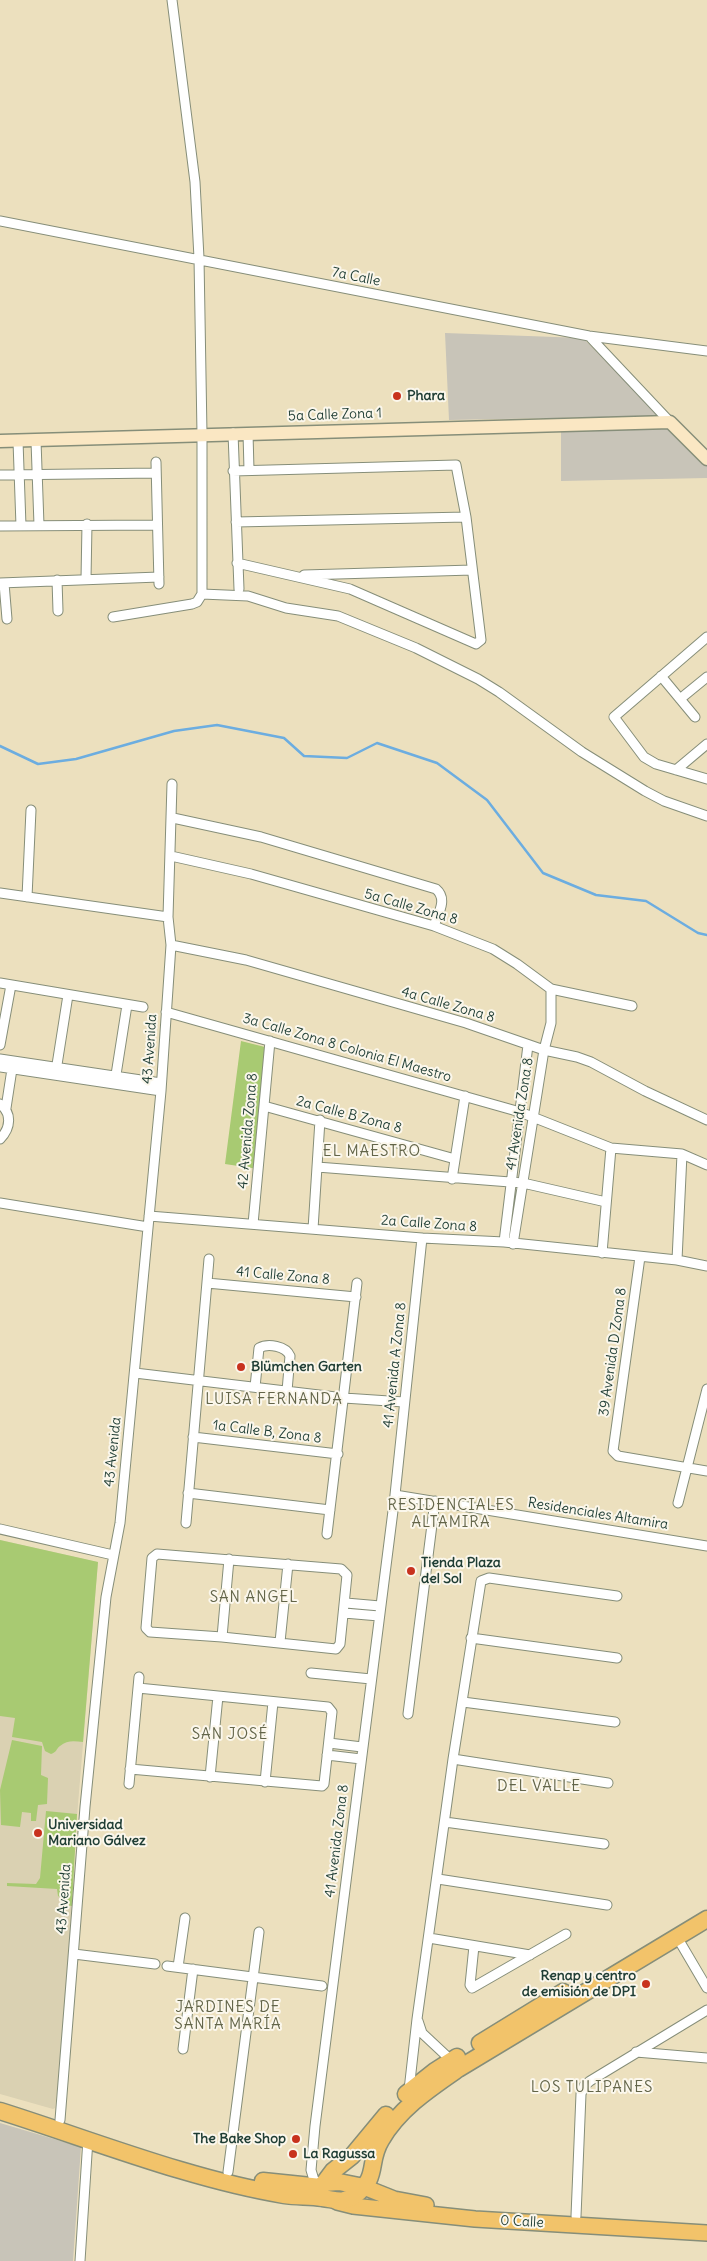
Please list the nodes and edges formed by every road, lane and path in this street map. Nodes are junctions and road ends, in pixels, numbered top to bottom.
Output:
1 (172, 0) edge
2 (0, 221) edge
3 (199, 258) junction
4 (589, 336) junction
5 (707, 351) edge
6 (670, 422) junction
7 (233, 433) junction
8 (248, 433) junction
9 (202, 434) junction
10 (0, 441) edge
11 (18, 441) junction
12 (36, 441) junction
13 (233, 456) junction
14 (249, 456) junction
15 (707, 459) edge
16 (156, 462) dead end
17 (249, 470) junction
18 (233, 471) junction
19 (156, 473) junction
20 (38, 474) junction
21 (20, 475) junction
22 (0, 476) edge
23 (466, 517) junction
24 (236, 522) junction
25 (87, 524) junction
26 (39, 525) junction
27 (156, 525) junction
28 (0, 526) edge
29 (21, 526) junction
30 (237, 563) junction
31 (472, 570) junction
32 (294, 575) junction
33 (86, 578) junction
34 (57, 580) junction
35 (2, 583) edge
36 (239, 589) dead end
37 (202, 594) junction
38 (58, 611) dead end
39 (113, 616) dead end
40 (7, 619) dead end
41 (707, 637) edge
42 (661, 676) junction
43 (707, 677) edge
44 (680, 700) junction
45 (695, 717) dead end
46 (706, 748) edge
47 (676, 770) junction
48 (707, 779) edge
49 (172, 784) dead end
50 (31, 810) dead end
51 (707, 816) edge
52 (173, 818) junction
53 (171, 856) junction
54 (0, 893) edge
55 (27, 897) junction
56 (168, 917) junction
57 (434, 926) junction
58 (171, 945) junction
59 (0, 983) edge
60 (11, 985) junction
61 (551, 989) junction
62 (68, 995) junction
63 (127, 1004) junction
64 (632, 1006) dead end
65 (143, 1007) dead end
66 (166, 1012) junction
67 (270, 1041) junction
68 (0, 1045) edge
69 (528, 1045) junction
70 (544, 1050) junction
71 (0, 1058) edge
72 (0, 1067) edge
73 (12, 1069) junction
74 (56, 1071) junction
75 (115, 1080) junction
76 (161, 1087) junction
77 (465, 1096) junction
78 (3, 1106) edge
79 (264, 1106) junction
80 (520, 1112) junction
81 (533, 1116) junction
82 (320, 1120) junction
83 (707, 1120) edge
84 (0, 1139) edge
85 (611, 1148) junction
86 (682, 1154) junction
87 (455, 1159) junction
88 (707, 1165) edge
89 (317, 1167) junction
90 (452, 1179) junction
91 (510, 1182) junction
92 (522, 1183) junction
93 (606, 1202) junction
94 (0, 1203) edge
95 (149, 1216) junction
96 (252, 1224) junction
97 (148, 1227) junction
98 (313, 1230) junction
99 (422, 1238) junction
100 (508, 1243) junction
101 (602, 1253) junction
102 (640, 1257) junction
103 (209, 1259) dead end
104 (676, 1260) junction
105 (707, 1266) edge
106 (207, 1283) junction
107 (357, 1283) dead end
108 (356, 1297) junction
109 (135, 1373) junction
110 (199, 1381) junction
111 (254, 1387) junction
112 (707, 1389) edge
113 (287, 1391) junction
114 (344, 1398) junction
115 (404, 1402) junction
116 (193, 1437) junction
117 (338, 1454) junction
118 (688, 1468) junction
119 (707, 1471) edge
120 (188, 1493) junction
121 (395, 1495) junction
122 (434, 1501) junction
123 (678, 1503) dead end
124 (330, 1510) junction
125 (186, 1522) dead end
126 (0, 1529) edge
127 (327, 1534) dead end
128 (707, 1546) edge
129 (113, 1555) junction
130 (229, 1559) junction
131 (288, 1564) junction
132 (617, 1596) dead end
133 (345, 1608) junction
134 (380, 1611) junction
135 (222, 1637) junction
136 (471, 1638) junction
137 (280, 1642) junction
138 (617, 1658) dead end
139 (311, 1674) dead end
140 (139, 1677) dead end
141 (371, 1679) junction
142 (138, 1688) junction
143 (218, 1696) junction
144 (273, 1702) junction
145 (463, 1702) junction
146 (408, 1714) dead end
147 (615, 1722) dead end
148 (328, 1743) junction
149 (362, 1746) junction
150 (327, 1755) junction
151 (361, 1759) junction
152 (453, 1759) junction
153 (130, 1769) junction
154 (210, 1776) junction
155 (266, 1782) junction
156 (608, 1783) dead end
157 (129, 1784) dead end
158 (446, 1822) junction
159 (604, 1844) dead end
160 (438, 1879) junction
161 (607, 1905) dead end
162 (707, 1906) edge
163 (184, 1918) dead end
164 (707, 1919) edge
165 (259, 1932) dead end
166 (566, 1934) dead end
167 (677, 1937) junction
168 (429, 1938) junction
169 (474, 1946) junction
170 (74, 1954) junction
171 (530, 1955) junction
172 (155, 1964) dead end
173 (167, 1966) dead end
174 (178, 1967) junction
175 (193, 1969) junction
176 (253, 1977) junction
177 (322, 1986) dead end
178 (707, 1988) edge
179 (707, 2010) edge
180 (417, 2019) junction
181 (183, 2049) dead end
182 (636, 2052) junction
183 (707, 2058) edge
184 (455, 2064) junction
185 (409, 2091) junction
186 (0, 2102) edge
187 (0, 2111) edge
188 (60, 2120) junction
189 (88, 2139) junction
190 (228, 2172) junction
191 (327, 2187) junction
192 (364, 2187) junction
193 (576, 2216) junction
194 (707, 2225) edge
195 (707, 2233) edge
196 (80, 2261) edge

1 - 3 street
2 - 3 street, 7a Calle
3 - 4 street, 7a Calle
3 - 9 street
4 - 5 street, 7a Calle
4 - 6 street
6 - 8 street, 5a Calle Zona 1
6 - 15 street
7 - 8 street, 5a Calle Zona 1
7 - 9 street, 5a Calle Zona 1
7 - 13 street
8 - 14 street
9 - 12 street, 5a Calle Zona 1
9 - 37 street
10 - 11 street, 5a Calle Zona 1
11 - 12 street, 5a Calle Zona 1
11 - 21 street
12 - 20 street
13 - 14 street
13 - 18 street
14 - 17 street
16 - 19 street
17 - 18 street
17 - 23 street
18 - 24 street
19 - 20 street
19 - 27 street
20 - 21 street
20 - 26 street
21 - 22 street
21 - 29 street
23 - 24 street
23 - 31 street
24 - 30 street
25 - 26 street
25 - 27 street
25 - 33 street
26 - 29 street
27 - 33 street
28 - 29 street
30 - 32 street
30 - 36 street
31 - 32 street
31 - 32 street
33 - 34 street
34 - 35 street
34 - 38 street
35 - 40 street
37 - 39 street
37 - 51 street
41 - 42 street
42 - 44 street
42 - 47 street
43 - 44 street
44 - 45 street
46 - 47 street
47 - 48 street
49 - 52 street, 43 Avenida
50 - 55 street
52 - 53 street, 43 Avenida
52 - 57 street
53 - 56 street, 43 Avenida
53 - 57 street, 5a Calle Zona 8
54 - 55 street
55 - 56 street
56 - 58 street, 43 Avenida
57 - 61 street, 5a Calle Zona 8
58 - 66 street, 43 Avenida
58 - 69 street, 4a Calle Zona 8
59 - 60 street
60 - 62 street
60 - 68 street
61 - 64 street, 5a Calle Zona 8
61 - 70 street, 41 Avenida Zona 8
62 - 63 street
62 - 74 street
63 - 65 street
63 - 75 street
66 - 67 street, 3a Calle Zona 8 Colonia El Maestro
66 - 76 street, 43 Avenida
67 - 77 street, 3a Calle Zona 8 Colonia El Maestro
67 - 79 street, 42 Avenida Zona 8
69 - 70 street, 4a Calle Zona 8
69 - 80 street, 41 Avenida Zona 8
70 - 81 street, 41 Avenida Zona 8
70 - 83 street, 4a Calle Zona 8
71 - 74 street
72 - 73 street
73 - 74 street
73 - 78 street
74 - 75 street
75 - 76 street
76 - 95 street, 43 Avenida
77 - 80 street, 3a Calle Zona 8 Colonia El Maestro
77 - 87 street
78 - 84 street
79 - 82 street, 2a Calle B Zona 8
79 - 96 street, 42 Avenida Zona 8
80 - 81 street, 3a Calle Zona 8 Colonia El Maestro
80 - 91 street, 41 Avenida Zona 8
81 - 85 street, 3a Calle Zona 8 Colonia El Maestro
81 - 92 street, 41 Avenida Zona 8
82 - 87 street, 2a Calle B Zona 8
82 - 89 street
85 - 86 street, 3a Calle Zona 8 Colonia El Maestro
85 - 93 street
86 - 88 street, 3a Calle Zona 8 Colonia El Maestro
86 - 104 street
87 - 90 street
89 - 90 street
89 - 98 street
90 - 91 street
91 - 92 street
91 - 100 street, 41 Avenida Zona 8
92 - 93 street
92 - 100 street, 41 Avenida Zona 8
93 - 101 street
94 - 97 street
95 - 96 street, 2a Calle Zona 8
95 - 97 street, 43 Avenida
96 - 98 street, 2a Calle Zona 8
97 - 109 street, 43 Avenida
98 - 99 street, 2a Calle Zona 8
99 - 100 street, 2a Calle Zona 8
99 - 115 street, 41 Avenida A Zona 8
100 - 101 street, 2a Calle Zona 8
101 - 102 street, 2a Calle Zona 8
102 - 104 street, 2a Calle Zona 8
102 - 118 street, 39 Avenida D Zona 8
103 - 106 street
104 - 105 street, 2a Calle Zona 8
106 - 108 street, 41 Calle Zona 8
106 - 110 street
107 - 108 street
108 - 114 street
109 - 110 street
109 - 129 street, 43 Avenida
110 - 111 street
110 - 116 street
111 - 113 street
111 - 113 street
112 - 118 street
113 - 114 street
114 - 115 street
114 - 117 street
115 - 121 street, 41 Avenida A Zona 8
116 - 117 street, 1a Calle B, Zona 8
116 - 120 street
117 - 124 street
118 - 119 street
118 - 123 street
120 - 124 street
120 - 125 street
121 - 122 street, Residenciales Altamira
121 - 134 street, 41 Avenida Zona 8
122 - 128 street, Residenciales Altamira
122 - 146 street
124 - 127 street
126 - 129 street
129 - 170 street, 43 Avenida
130 - 131 street
130 - 135 street
130 - 135 street
131 - 133 street
131 - 137 street
132 - 136 street
133 - 134 street
133 - 137 street
134 - 141 street, 41 Avenida Zona 8
135 - 137 street
136 - 138 street
136 - 145 street
139 - 141 street
140 - 142 street
141 - 149 street, 41 Avenida Zona 8
142 - 143 street
142 - 153 street
143 - 144 street
143 - 154 street
144 - 148 street
144 - 155 street
145 - 147 street
145 - 152 street
148 - 149 street
148 - 150 street
149 - 151 street, 41 Avenida Zona 8
150 - 151 street
150 - 155 street
151 - 191 street, 41 Avenida Zona 8
152 - 156 street
152 - 158 street
153 - 154 street
153 - 157 street
154 - 155 street
158 - 159 street
158 - 160 street
160 - 161 street
160 - 168 street
162 - 184 highway
163 - 174 street
164 - 167 highway
165 - 176 street
166 - 171 street
167 - 178 street
167 - 184 highway
168 - 169 street
168 - 180 street
169 - 171 street
169 - 171 street
170 - 172 street
170 - 188 street, 43 Avenida
173 - 174 street
174 - 175 street
175 - 176 street
175 - 181 street
176 - 177 street
176 - 190 street
179 - 182 street
180 - 184 street
180 - 185 street
182 - 183 street
182 - 193 street
184 - 185 highway
184 - 192 highway
185 - 191 highway
186 - 188 highway
187 - 189 highway
188 - 190 highway
189 - 191 highway
189 - 196 street
190 - 191 highway
191 - 192 highway
191 - 192 highway
191 - 195 main road, 0 Calle
192 - 193 main road, 0 Calle
193 - 194 main road, 0 Calle

